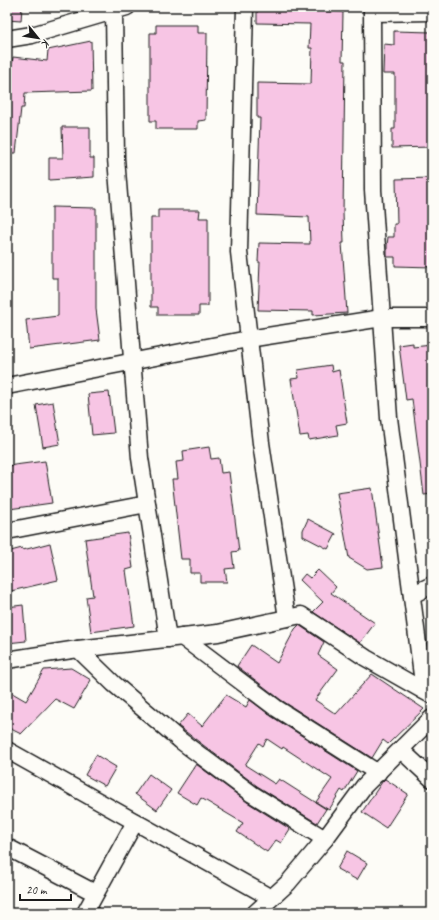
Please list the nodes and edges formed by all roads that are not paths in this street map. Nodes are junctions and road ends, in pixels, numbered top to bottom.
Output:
1 (245, 7) edge
2 (120, 9) edge
3 (372, 10) edge
4 (432, 12) edge
5 (85, 13) edge
6 (7, 39) edge
7 (382, 318) junction
8 (432, 318) edge
9 (248, 339) junction
10 (132, 362) junction
11 (7, 386) edge
12 (147, 504) junction
13 (7, 531) edge
14 (432, 585) edge
15 (412, 595) junction
16 (287, 618) junction
17 (175, 638) junction
18 (78, 649) junction
19 (7, 660) edge
20 (428, 693) edge
21 (432, 718) edge
22 (7, 750) edge
23 (401, 750) junction
24 (378, 773) junction
25 (432, 780) edge
26 (135, 822) junction
27 (325, 839) junction
28 (7, 847) edge
29 (96, 893) junction
30 (272, 906) edge
31 (85, 913) edge
32 (255, 913) edge

1 - 9 street
2 - 5 street
2 - 10 street
3 - 4 street
3 - 7 street
5 - 6 street
7 - 8 street
7 - 9 street
7 - 15 street
9 - 10 street
9 - 16 street
10 - 11 street
10 - 12 street
12 - 13 street
12 - 17 street
14 - 15 street
15 - 20 street
16 - 17 street
16 - 20 street
17 - 18 street
17 - 24 street
18 - 19 street
18 - 27 street
21 - 23 street
22 - 26 street
23 - 24 street
23 - 25 street
24 - 27 street
26 - 29 street
26 - 30 street
27 - 30 street
28 - 29 street
29 - 31 street
30 - 32 street

